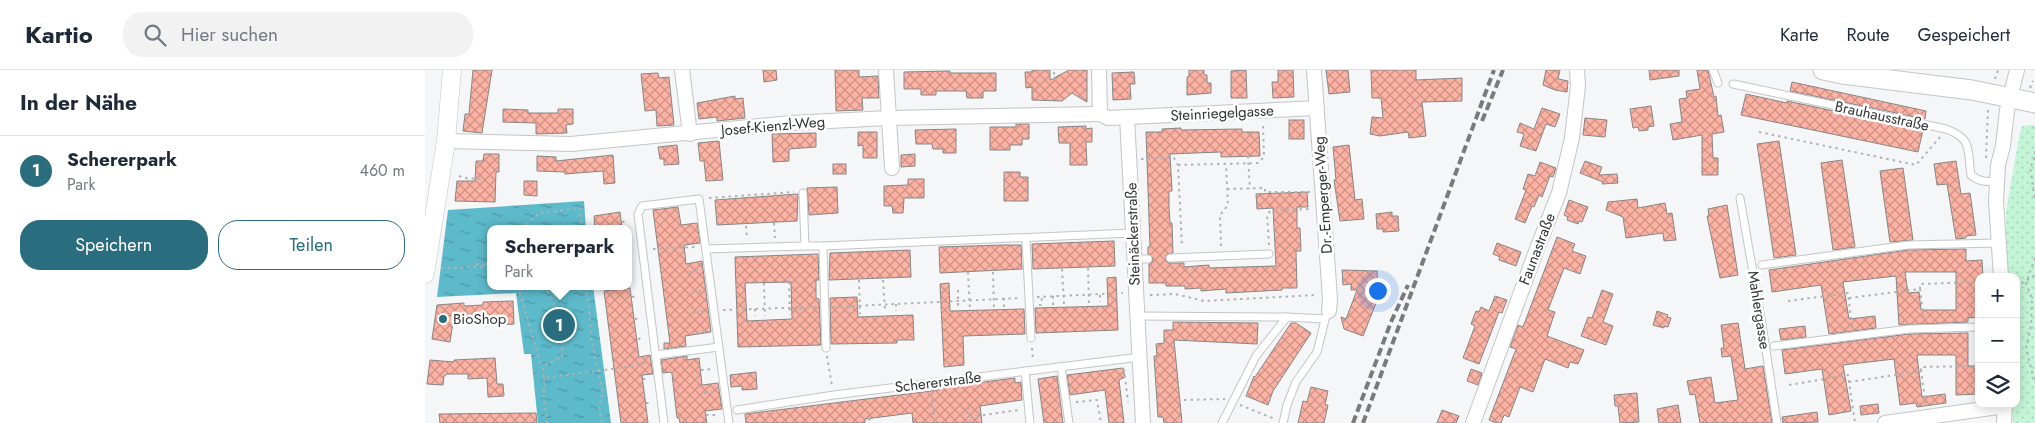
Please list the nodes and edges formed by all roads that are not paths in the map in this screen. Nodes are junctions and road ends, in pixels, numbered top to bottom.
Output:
1 (452, 70) edge
2 (682, 70) edge
3 (886, 70) edge
4 (1099, 70) edge
5 (1314, 70) edge
6 (1577, 70) edge
7 (1713, 70) edge
8 (1823, 70) edge
9 (2017, 70) edge
10 (1718, 83) dead end
11 (1733, 84) dead end
12 (2032, 96) edge
13 (2010, 97) junction
14 (1317, 108) junction
15 (1100, 114) junction
16 (1127, 117) junction
17 (888, 118) junction
18 (690, 134) junction
19 (446, 141) junction
20 (892, 168) dead end
21 (1992, 181) junction
22 (803, 193) road end
23 (1740, 198) dead end
24 (1132, 233) junction
25 (1026, 239) junction
26 (2000, 243) junction
27 (805, 246) junction
28 (823, 246) junction
29 (706, 248) junction
30 (1269, 254) road end
31 (1148, 258) dead end
32 (1170, 258) dead end
33 (1134, 259) junction
34 (1762, 266) dead end
35 (432, 271) edge
36 (2001, 273) edge
37 (1326, 315) junction
38 (1136, 316) junction
39 (1287, 317) junction
40 (1975, 327) edge
41 (1031, 338) road end
42 (1774, 346) dead end
43 (719, 347) junction
44 (826, 348) road end
45 (1139, 357) junction
46 (656, 358) junction
47 (1061, 367) junction
48 (1025, 371) junction
49 (1986, 408) edge
50 (2005, 408) edge
51 (737, 410) dead end
52 (664, 423) edge
53 (729, 423) edge
54 (1030, 423) edge
55 (1069, 423) edge
56 (1143, 423) edge
57 (1222, 423) edge
58 (1283, 423) edge
59 (1473, 423) edge
60 (1777, 423) edge
61 (1885, 423) edge
62 (2004, 423) edge

1 - 19 street
2 - 18 street
3 - 17 street
4 - 15 street
5 - 14 street, Dr.-Emperger-Weg
6 - 59 street, Faunastraße
7 - 10 lane
8 - 13 main road
9 - 13 street
11 - 21 lane, Brauhausstraße
12 - 13 main road
13 - 21 street
14 - 16 street, Steinriegelgasse
14 - 37 street, Dr.-Emperger-Weg
15 - 16 street
15 - 17 street, Josef-Kienzl-Weg
16 - 24 street, Steinäckerstraße
17 - 18 street, Josef-Kienzl-Weg
17 - 20 street
18 - 19 street, Josef-Kienzl-Weg
19 - 35 street
21 - 26 street
22 - 27 lane
23 - 60 lane, Mahlergasse
24 - 25 lane
24 - 33 street, Steinäckerstraße
25 - 28 lane
25 - 41 lane
26 - 34 lane
26 - 36 street
27 - 28 lane
27 - 29 lane
28 - 44 lane
29 - 43 lane
29 - 46 lane
30 - 32 lane
31 - 33 lane
33 - 38 street, Steinäckerstraße
37 - 39 lane
37 - 58 lane, Dr.-Emperger-Weg
38 - 39 lane
38 - 45 street, Steinäckerstraße
39 - 57 lane
40 - 42 lane
43 - 46 lane
43 - 53 lane
45 - 47 lane, Schererstraße
45 - 56 street, Steinäckerstraße
46 - 52 lane
47 - 48 lane, Schererstraße
47 - 55 lane
48 - 51 lane, Schererstraße
48 - 54 lane
49 - 61 street
50 - 62 street

